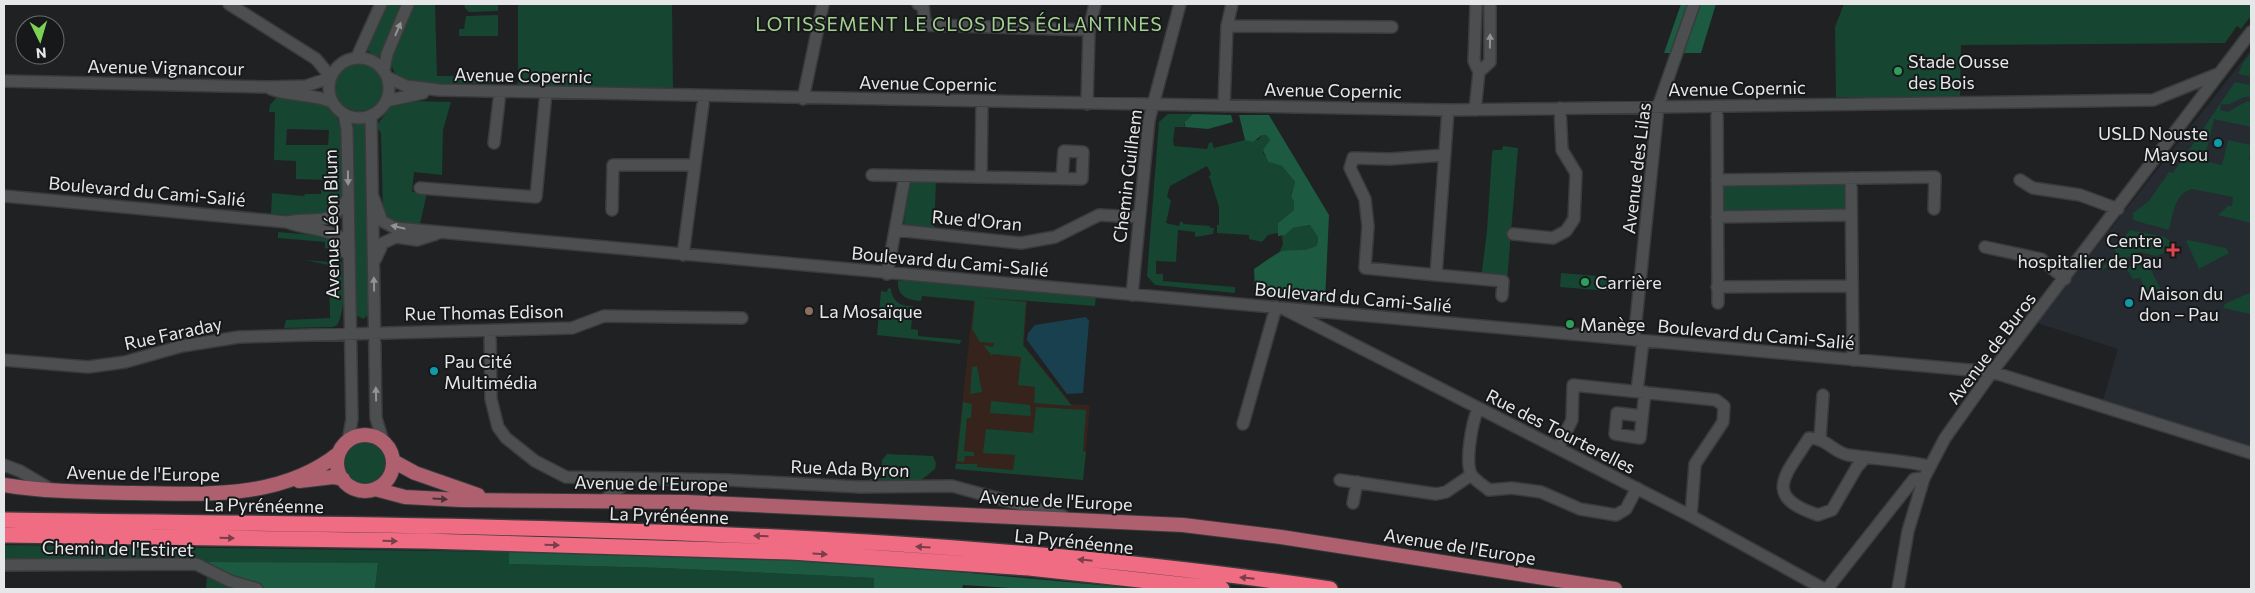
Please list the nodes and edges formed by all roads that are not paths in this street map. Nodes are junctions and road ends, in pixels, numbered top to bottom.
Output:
1 (229, 4) edge
2 (381, 4) edge
3 (408, 4) edge
4 (823, 4) edge
5 (918, 4) edge
6 (1095, 4) edge
7 (1180, 4) edge
8 (1232, 4) edge
9 (1694, 4) edge
10 (1475, 5) edge
11 (1493, 5) edge
12 (1227, 26) junction
13 (1392, 27) dead end
14 (1089, 30) junction
15 (2251, 32) edge
16 (357, 57) junction
17 (316, 59) junction
18 (340, 63) junction
19 (1479, 72) junction
20 (2220, 73) junction
21 (386, 74) junction
22 (330, 77) junction
23 (4, 81) edge
24 (267, 87) junction
25 (439, 90) junction
26 (500, 92) junction
27 (546, 92) junction
28 (704, 96) junction
29 (803, 99) junction
30 (386, 101) junction
31 (982, 101) junction
32 (332, 102) junction
33 (1087, 104) junction
34 (1153, 104) junction
35 (1224, 106) junction
36 (1717, 106) junction
37 (1658, 107) junction
38 (1560, 108) junction
39 (1448, 110) junction
40 (1475, 110) junction
41 (344, 114) junction
42 (371, 115) junction
43 (494, 143) dead end
44 (1445, 155) junction
45 (695, 166) junction
46 (872, 175) dead end
47 (905, 176) junction
48 (981, 177) junction
49 (1851, 178) junction
50 (1062, 179) dead end
51 (1717, 180) junction
52 (2020, 180) dead end
53 (420, 188) dead end
54 (4, 196) edge
55 (373, 197) junction
56 (348, 198) junction
57 (1934, 209) dead end
58 (2118, 209) junction
59 (612, 210) dead end
60 (1851, 215) junction
61 (1140, 217) junction
62 (1717, 217) junction
63 (287, 222) junction
64 (895, 230) junction
65 (440, 232) junction
66 (1513, 234) dead end
67 (1985, 247) dead end
68 (683, 255) junction
69 (349, 262) junction
70 (374, 262) junction
71 (887, 274) junction
72 (1436, 275) junction
73 (2065, 279) junction
74 (1851, 286) junction
75 (1717, 287) junction
76 (1132, 295) junction
77 (1502, 296) dead end
78 (1718, 303) dead end
79 (1278, 307) junction
80 (742, 318) dead end
81 (490, 331) junction
82 (375, 333) junction
83 (351, 334) junction
84 (1639, 341) junction
85 (4, 360) edge
86 (1852, 360) junction
87 (1992, 372) junction
88 (1641, 392) junction
89 (1823, 395) dead end
90 (1478, 409) junction
91 (1642, 416) dead end
92 (1243, 424) dead end
93 (1820, 438) junction
94 (348, 441) junction
95 (383, 441) junction
96 (1558, 448) junction
97 (339, 453) junction
98 (2251, 453) edge
99 (1853, 455) junction
100 (1866, 457) junction
101 (393, 461) junction
102 (4, 466) edge
103 (1929, 466) junction
104 (1858, 467) junction
105 (1471, 475) junction
106 (622, 478) junction
107 (1924, 478) junction
108 (343, 479) junction
109 (1340, 480) dead end
110 (281, 482) junction
111 (1357, 482) junction
112 (4, 485) edge
113 (1637, 488) junction
114 (375, 489) junction
115 (54, 491) junction
116 (491, 499) junction
117 (603, 500) junction
118 (1353, 503) dead end
119 (1692, 516) junction
120 (1072, 519) junction
121 (4, 520) edge
122 (4, 535) edge
123 (4, 565) edge
124 (257, 589) edge
125 (1222, 589) edge
126 (1330, 589) edge
127 (1615, 589) edge
128 (1826, 589) edge
129 (1898, 589) edge

1 - 17 street
2 - 16 street
21 -> 3 street
4 - 29 street
5 - 14 street
6 - 14 street
7 - 34 street, Chemin Guilhem
8 - 12 street
9 - 37 street, Avenue des Lilas
10 - 11 street
10 - 19 street
19 -> 11 street
12 - 13 street
12 - 35 street
14 - 33 street
15 - 20 street, Avenue de Buros
16 - 18 street
16 - 21 street
17 - 18 street
17 - 22 street
18 - 22 street
19 - 40 street
20 - 36 street, Avenue Copernic
20 - 58 street, Avenue de Buros
21 - 25 street, Avenue Copernic
21 - 30 street
22 - 24 street, Avenue Vignancour
22 - 32 street
23 - 24 street, Avenue Vignancour
24 - 32 street, Avenue Vignancour
25 - 26 street, Avenue Copernic
25 - 30 street, Avenue Copernic
26 - 27 street, Avenue Copernic
26 - 43 street
27 - 28 street, Avenue Copernic
27 - 53 street
28 - 29 street, Avenue Copernic
28 - 45 street
29 - 31 street, Avenue Copernic
30 - 42 street
31 - 33 street, Avenue Copernic
31 - 48 street
32 - 41 street
33 - 34 street, Avenue Copernic
34 - 35 street, Avenue Copernic
34 - 61 street, Chemin Guilhem
35 - 39 street, Avenue Copernic
36 - 37 street, Avenue Copernic
36 - 51 street
37 - 38 street, Avenue Copernic
37 - 84 street, Avenue des Lilas
38 - 40 street, Avenue Copernic
38 - 66 street
39 - 40 street, Avenue Copernic
39 - 44 street
41 - 42 street
41 -> 56 street, Avenue Léon Blum
42 - 55 street
44 - 72 street
44 - 72 street
45 - 59 street
45 - 68 street
46 - 47 street
47 - 48 street
47 - 64 street
48 - 50 street
49 - 51 street
49 - 57 street
49 - 60 street
51 - 62 street
52 - 58 street
54 - 63 street, Boulevard du Cami-Salié
65 -> 55 street, Boulevard du Cami-Salié
55 - 70 street
56 - 63 street, Boulevard du Cami-Salié
56 - 69 street, Avenue Léon Blum
58 - 73 street, Avenue de Buros
60 - 62 street
60 - 74 street
61 - 64 street, Rue d'Oran
61 - 76 street, Chemin Guilhem
62 - 75 street
63 - 69 street, Boulevard du Cami-Salié
64 - 71 street
65 - 68 street, Boulevard du Cami-Salié
65 - 70 street, Boulevard du Cami-Salié
67 - 73 street
68 - 71 street, Boulevard du Cami-Salié
69 - 83 street, Avenue Léon Blum
82 -> 70 street
71 - 76 street, Boulevard du Cami-Salié
72 - 77 street
73 - 87 street, Avenue de Buros
74 - 75 street
74 - 86 street
75 - 78 street
76 - 79 street, Boulevard du Cami-Salié
79 - 84 street, Boulevard du Cami-Salié
79 - 90 street, Rue des Tourterelles
79 - 92 street
80 - 81 street, Rue Thomas Edison
81 - 82 street, Rue Thomas Edison
81 - 106 street, Rue Ada Byron
82 - 83 street
95 -> 82 street
83 - 85 street, Rue Faraday
83 - 94 street, Avenue Léon Blum
84 - 86 street, Boulevard du Cami-Salié
84 - 88 street, Avenue des Lilas
86 - 87 street, Boulevard du Cami-Salié
87 - 98 street, Boulevard du Cami-Salié
87 - 103 street, Avenue de Buros
88 - 91 street, Avenue des Lilas
88 - 96 street
88 - 119 street
89 - 93 street
90 - 96 street, Rue des Tourterelles
90 - 105 street
93 - 99 street
93 - 104 street
94 - 95 main road
94 - 97 main road
95 - 101 main road
96 - 113 street, Rue des Tourterelles
97 - 108 main road
97 - 110 main road, Avenue de l'Europe
99 - 100 street
99 - 104 street
100 - 103 street
100 - 104 street
101 - 114 main road
101 - 116 main road, Avenue de l'Europe
102 - 115 street
103 - 107 street, Avenue de Buros
105 - 111 street
105 - 113 street
106 - 117 street
106 - 120 street, Rue Ada Byron
107 - 128 street, Rue des Tourterelles
107 - 129 street, Avenue de Buros
108 - 110 main road, Avenue de l'Europe
108 - 114 main road
109 - 111 street
110 - 115 main road, Avenue de l'Europe
111 - 118 street
112 - 115 main road, Avenue de l'Europe
113 - 119 street, Rue des Tourterelles
114 -> 116 main road, Avenue de l'Europe
116 - 117 main road, Avenue de l'Europe
117 - 120 main road, Avenue de l'Europe
119 - 128 street, Rue des Tourterelles
120 - 127 main road, Avenue de l'Europe
126 -> 121 highway, La Pyrénéenne
122 -> 125 highway, La Pyrénéenne
123 - 124 street, Chemin de l'Estiret

